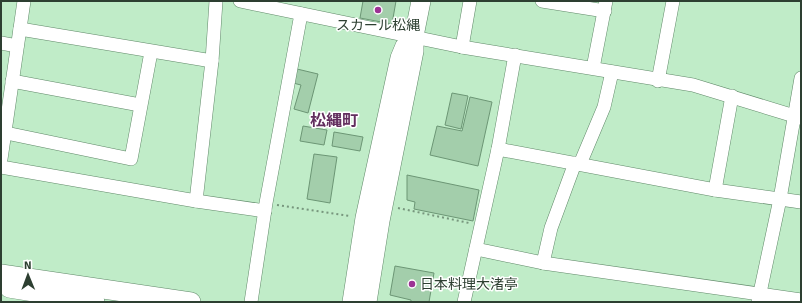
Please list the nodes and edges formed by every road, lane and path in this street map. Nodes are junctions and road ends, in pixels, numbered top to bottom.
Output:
1 (24, 1) edge
2 (216, 1) edge
3 (240, 1) edge
4 (421, 1) edge
5 (470, 1) edge
6 (542, 1) edge
7 (673, 1) edge
8 (605, 6) edge
9 (301, 14) junction
10 (20, 29) junction
11 (414, 36) junction
12 (1, 43) edge
13 (17, 46) junction
14 (462, 46) junction
15 (151, 52) junction
16 (515, 56) junction
17 (212, 61) junction
18 (593, 68) junction
19 (612, 72) junction
20 (801, 78) edge
21 (12, 81) junction
22 (658, 81) junction
23 (732, 96) junction
24 (140, 105) junction
25 (4, 110) edge
26 (797, 118) edge
27 (6, 133) junction
28 (498, 149) junction
29 (1, 159) edge
30 (578, 164) junction
31 (1, 167) edge
32 (715, 190) junction
33 (780, 199) junction
34 (196, 201) junction
35 (801, 202) edge
36 (265, 207) junction
37 (398, 208) dead end
38 (351, 216) dead end
39 (481, 225) junction
40 (476, 249) junction
41 (543, 263) junction
42 (1, 274) edge
43 (1, 287) edge
44 (759, 298) edge
45 (801, 300) edge
46 (95, 302) edge
47 (191, 302) edge
48 (251, 302) edge
49 (352, 302) edge
50 (367, 302) edge
51 (464, 302) edge

1 - 10 street
2 - 17 street
3 - 9 street
4 - 11 street
5 - 14 street
6 - 8 street
7 - 22 street
8 - 18 street
9 - 11 street
9 - 36 street
10 - 13 street
10 - 15 street
11 - 14 street
11 - 49 street
11 - 50 street
12 - 13 street
13 - 21 street
14 - 16 street
15 - 17 street
15 - 24 street
16 - 18 street
16 - 28 street
17 - 34 street
18 - 19 street
19 - 22 street
19 - 30 street
20 - 26 street
21 - 24 street
21 - 25 street
22 - 23 street
23 - 26 street
23 - 32 street
24 - 27 street
25 - 27 street
26 - 33 street
27 - 29 street
28 - 30 street
28 - 39 street
30 - 32 street
30 - 41 street
31 - 34 street
32 - 33 street
33 - 35 street
33 - 44 street
34 - 36 street
36 - 38 path
36 - 48 street
37 - 39 path
39 - 40 street
40 - 41 street
40 - 51 street
41 - 44 street
42 - 47 street
43 - 46 street
44 - 45 street

